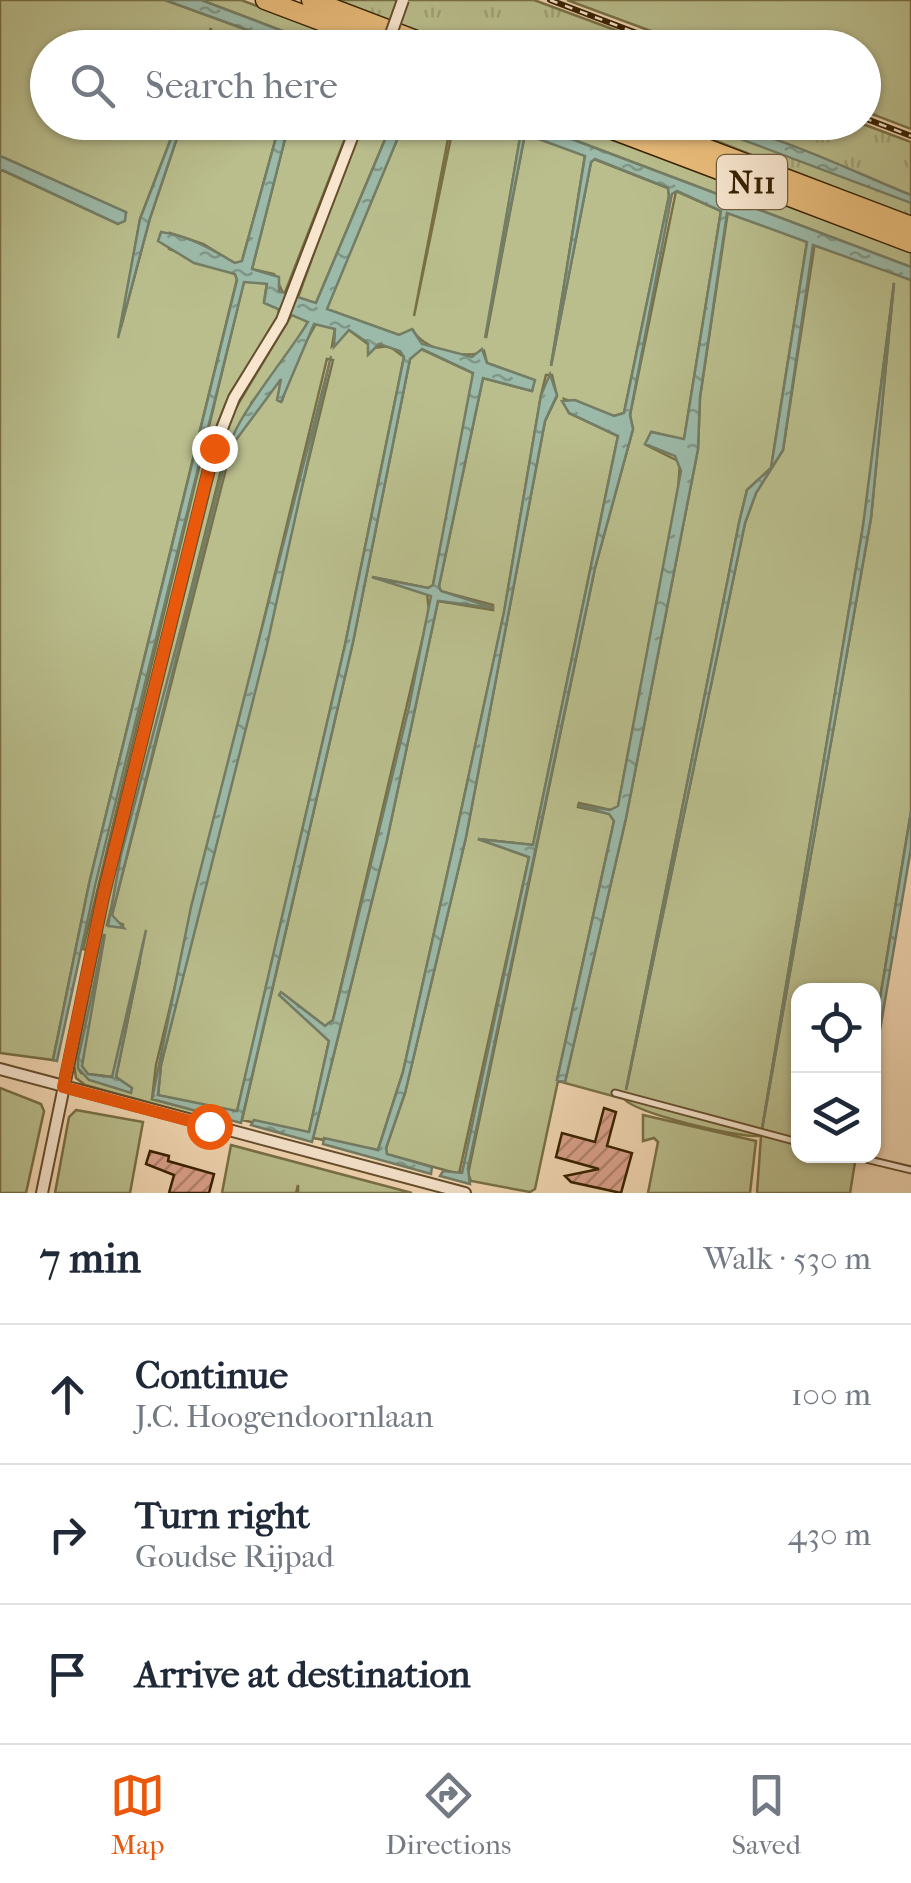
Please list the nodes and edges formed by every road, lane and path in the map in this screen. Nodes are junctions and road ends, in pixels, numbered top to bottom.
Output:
1 (265, 0) edge
2 (310, 0) edge
3 (403, 0) edge
4 (342, 30) edge
5 (389, 30) edge
6 (394, 30) edge
7 (351, 140) edge
8 (639, 140) edge
9 (684, 140) edge
10 (911, 226) edge
11 (911, 243) edge
12 (0, 1070) edge
13 (63, 1087) junction
14 (615, 1092) dead end
15 (791, 1140) edge
16 (881, 1163) edge
17 (911, 1170) edge
18 (42, 1193) edge
19 (464, 1193) edge

1 - 4 highway
2 - 5 highway
3 - 6 street, bridge
7 - 13 street
8 - 11 highway, N11
9 - 10 highway, N11
12 - 13 street
13 - 18 street
13 - 19 street
14 - 15 lane
16 - 17 lane

